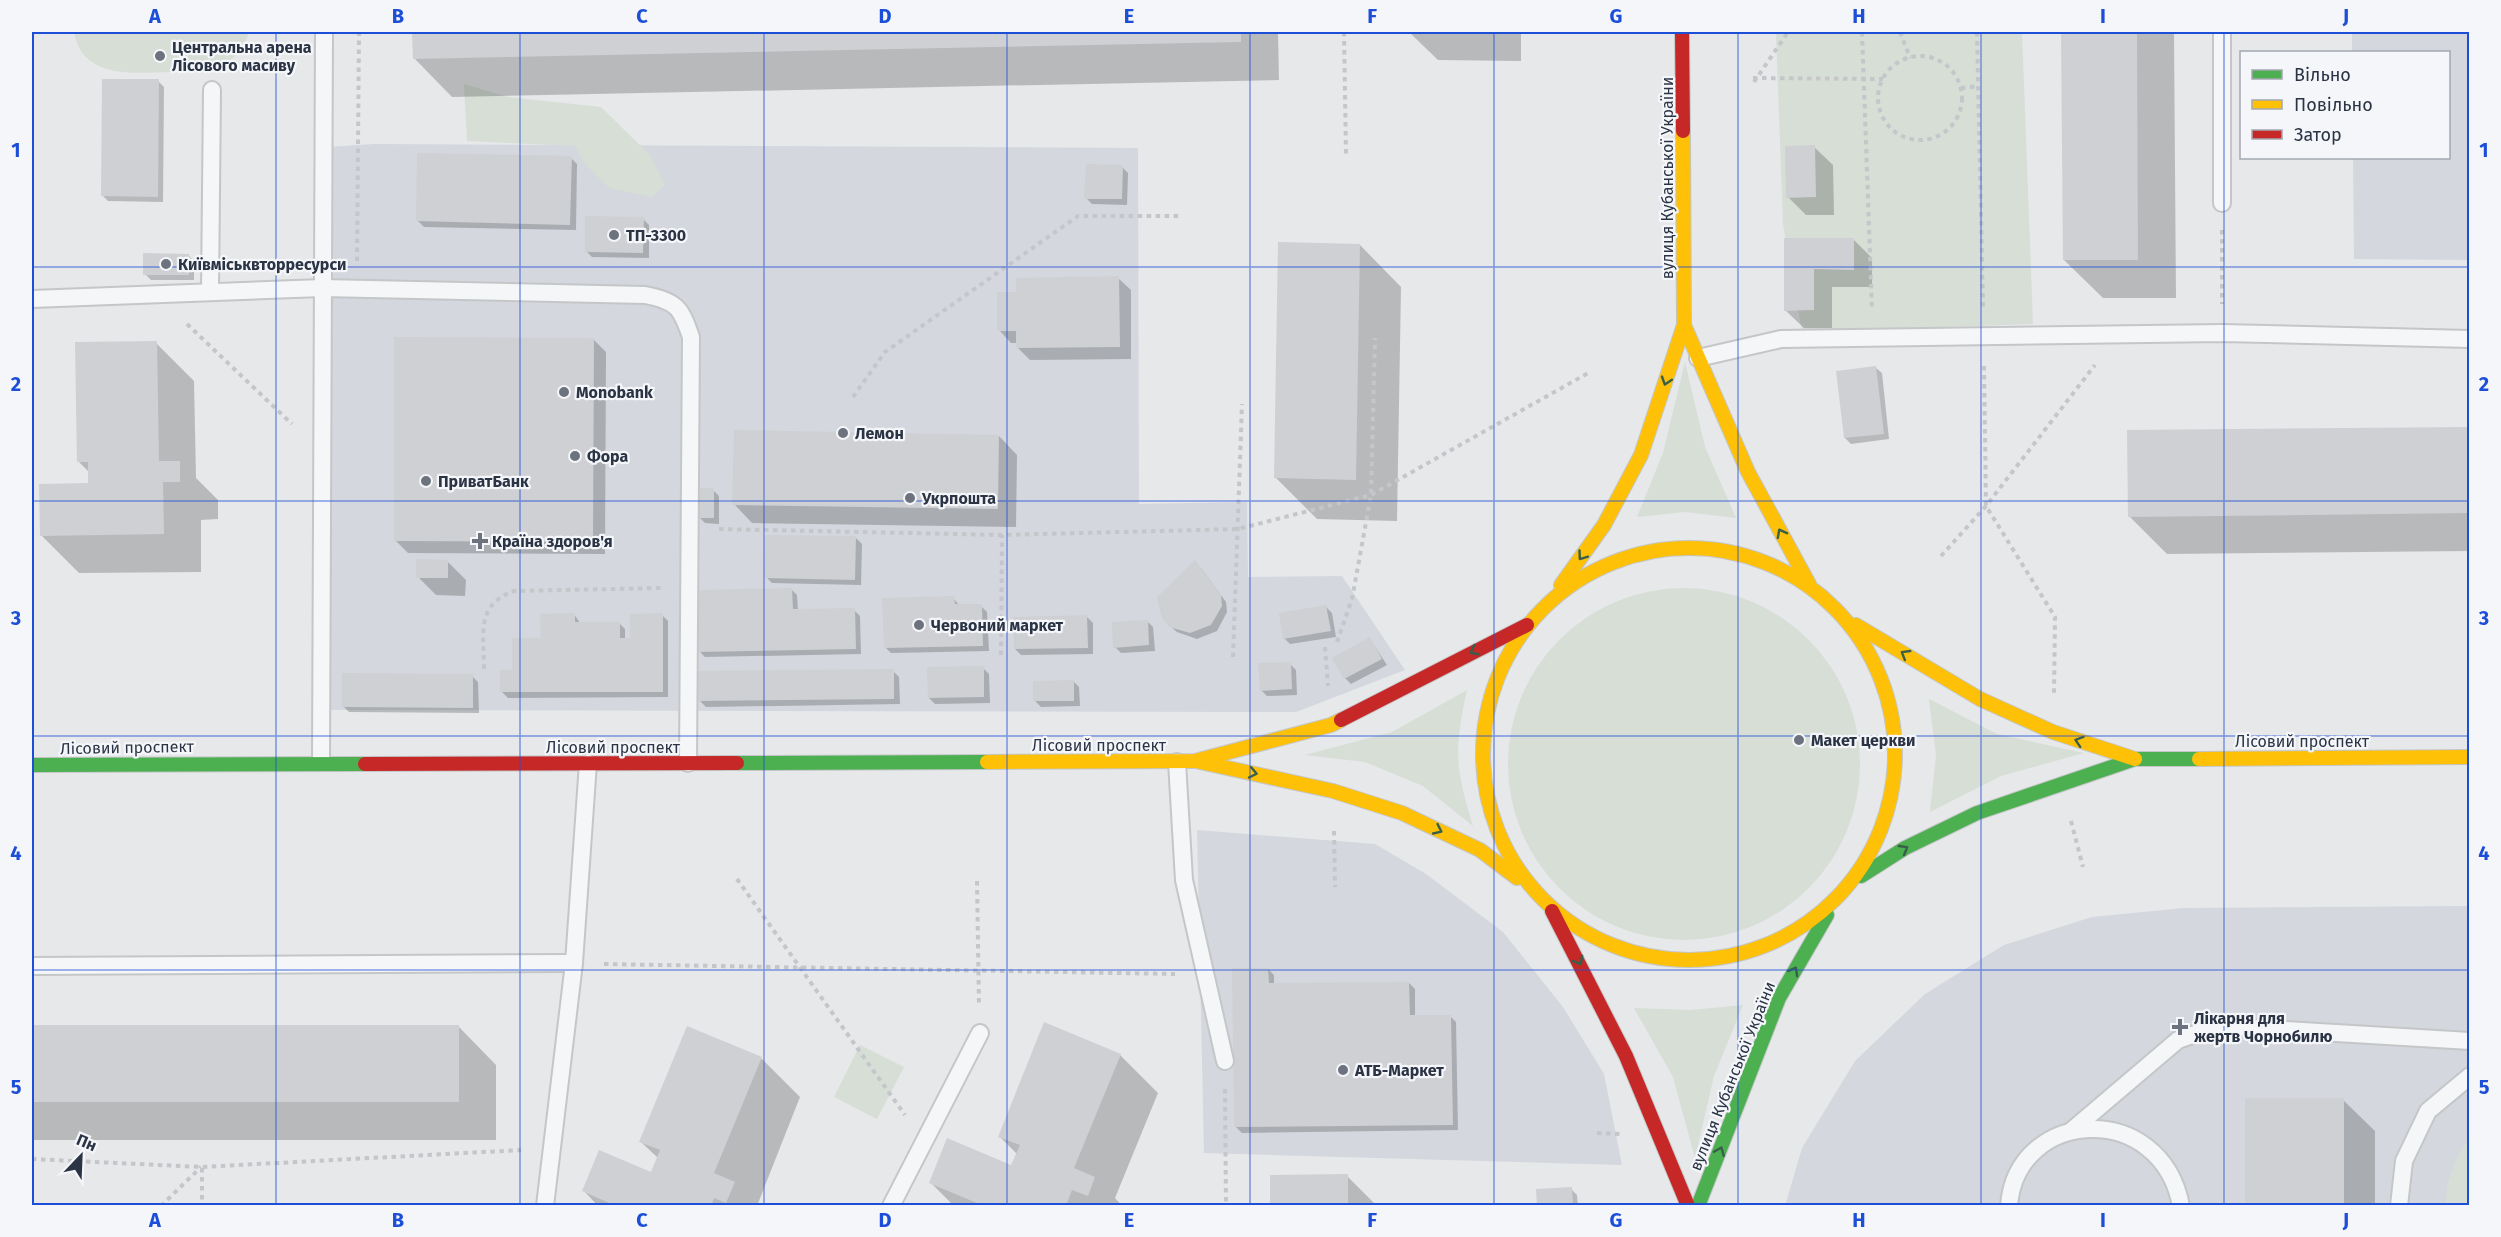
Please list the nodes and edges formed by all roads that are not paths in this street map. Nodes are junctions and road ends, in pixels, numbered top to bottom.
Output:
1 (324, 32) edge
2 (1682, 32) edge
3 (2222, 32) edge
4 (212, 90) dead end
5 (2222, 203) road end
6 (322, 288) junction
7 (210, 292) junction
8 (32, 299) edge
9 (1684, 325) junction
10 (2469, 339) edge
11 (1698, 358) junction
12 (1809, 584) junction
13 (1549, 601) junction
14 (1849, 621) junction
15 (1527, 625) junction
16 (2469, 757) edge
17 (2135, 759) junction
18 (1196, 761) junction
19 (321, 762) junction
20 (1177, 762) junction
21 (588, 763) junction
22 (688, 763) junction
23 (32, 765) edge
24 (1854, 880) junction
25 (1528, 886) junction
26 (1837, 899) junction
27 (1551, 909) junction
28 (574, 963) junction
29 (32, 966) edge
30 (980, 1033) road end
31 (2469, 1041) edge
32 (1225, 1061) road end
33 (2469, 1076) edge
34 (2071, 1131) junction
35 (545, 1206) edge
36 (891, 1206) edge
37 (1688, 1206) edge
38 (1698, 1206) edge
39 (2009, 1206) edge
40 (2181, 1206) edge
41 (2399, 1206) edge

1 - 6 lane
2 - 9 street, вулиця Кубанської України
3 - 5 lane
4 - 7 lane
6 - 7 lane
6 - 19 lane
6 - 22 lane
7 - 8 lane
9 - 11 street, вулиця Кубанської України
9 -> 13 street, вулиця Кубанської України
10 - 11 lane
12 -> 11 street, вулиця Кубанської України
12 - 13 street
12 - 14 street
13 - 15 street
17 -> 14 street, Лісовий проспект
14 - 24 street
15 -> 18 street, Лісовий проспект
15 - 25 street
16 - 17 street, Лісовий проспект
24 -> 17 street, Лісовий проспект
18 - 20 street, Лісовий проспект
18 -> 25 street, Лісовий проспект
19 - 21 street, Лісовий проспект
19 - 23 street, Лісовий проспект
20 - 22 street, Лісовий проспект
20 - 32 lane
21 - 22 street, Лісовий проспект
21 - 28 lane
24 - 26 street
25 - 27 street
26 - 27 street
38 -> 26 street, вулиця Кубанської України
27 -> 37 street, вулиця Кубанської України
28 - 29 lane
28 - 35 lane
30 - 36 lane
31 - 34 lane
33 - 41 lane
34 - 39 lane
34 - 40 lane

